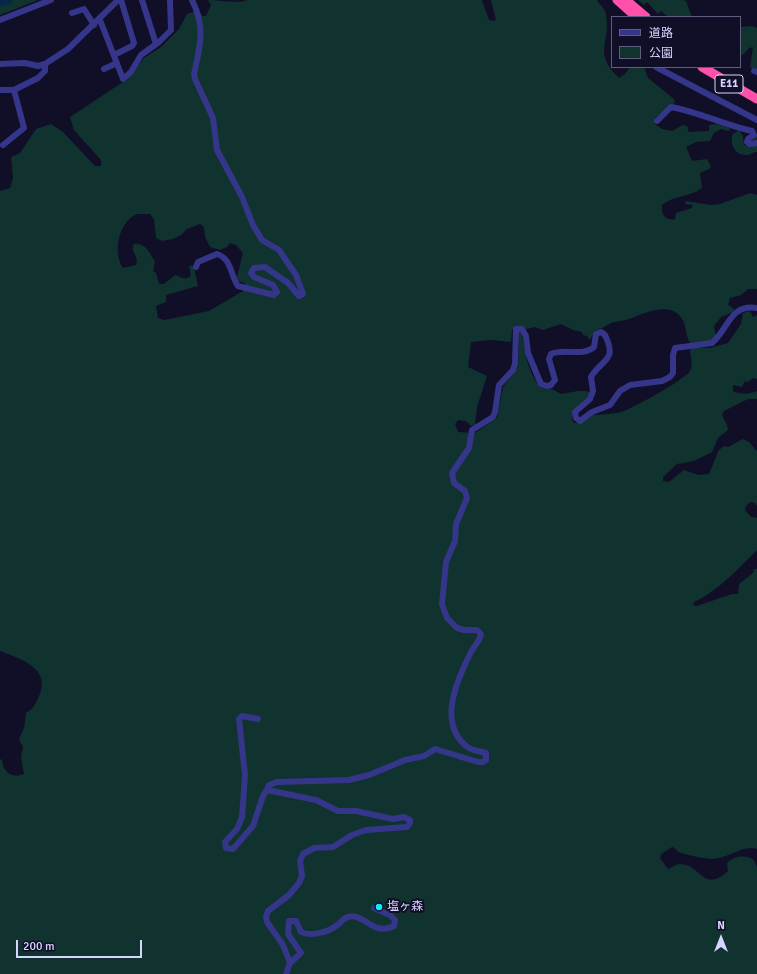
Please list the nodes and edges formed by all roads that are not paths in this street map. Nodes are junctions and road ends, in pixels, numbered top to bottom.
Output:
1 (51, 0) edge
2 (118, 0) edge
3 (121, 0) edge
4 (142, 0) edge
5 (170, 0) edge
6 (192, 0) edge
7 (617, 0) edge
8 (626, 0) edge
9 (72, 13) dead end
10 (635, 16) edge
11 (645, 16) edge
12 (0, 20) edge
13 (100, 20) junction
14 (94, 25) junction
15 (156, 44) junction
16 (114, 55) junction
17 (117, 63) junction
18 (0, 64) edge
19 (45, 64) junction
20 (658, 68) edge
21 (704, 68) edge
22 (715, 68) edge
23 (104, 69) dead end
24 (0, 90) edge
25 (14, 90) junction
26 (757, 92) edge
27 (757, 99) edge
28 (757, 120) edge
29 (657, 121) dead end
30 (757, 143) edge
31 (2, 145) dead end
32 (196, 267) dead end
33 (757, 308) edge
34 (258, 718) dead end
35 (267, 790) junction
36 (374, 908) dead end
37 (290, 963) junction
38 (286, 974) edge

1 - 12 street
2 - 13 street
3 - 16 street
4 - 15 street
5 - 15 street
6 - 32 street
7 - 10 highway
8 - 11 highway
9 - 14 street
13 - 14 street
13 - 16 street
14 - 19 street
15 - 17 street
16 - 17 street
17 - 23 street
18 - 19 street
19 - 25 street
20 - 28 street
21 - 27 highway, E11
22 - 26 highway, E11
24 - 25 street
25 - 31 street
29 - 30 street
33 - 35 street
34 - 35 street
35 - 37 street
36 - 37 street
37 - 38 street

